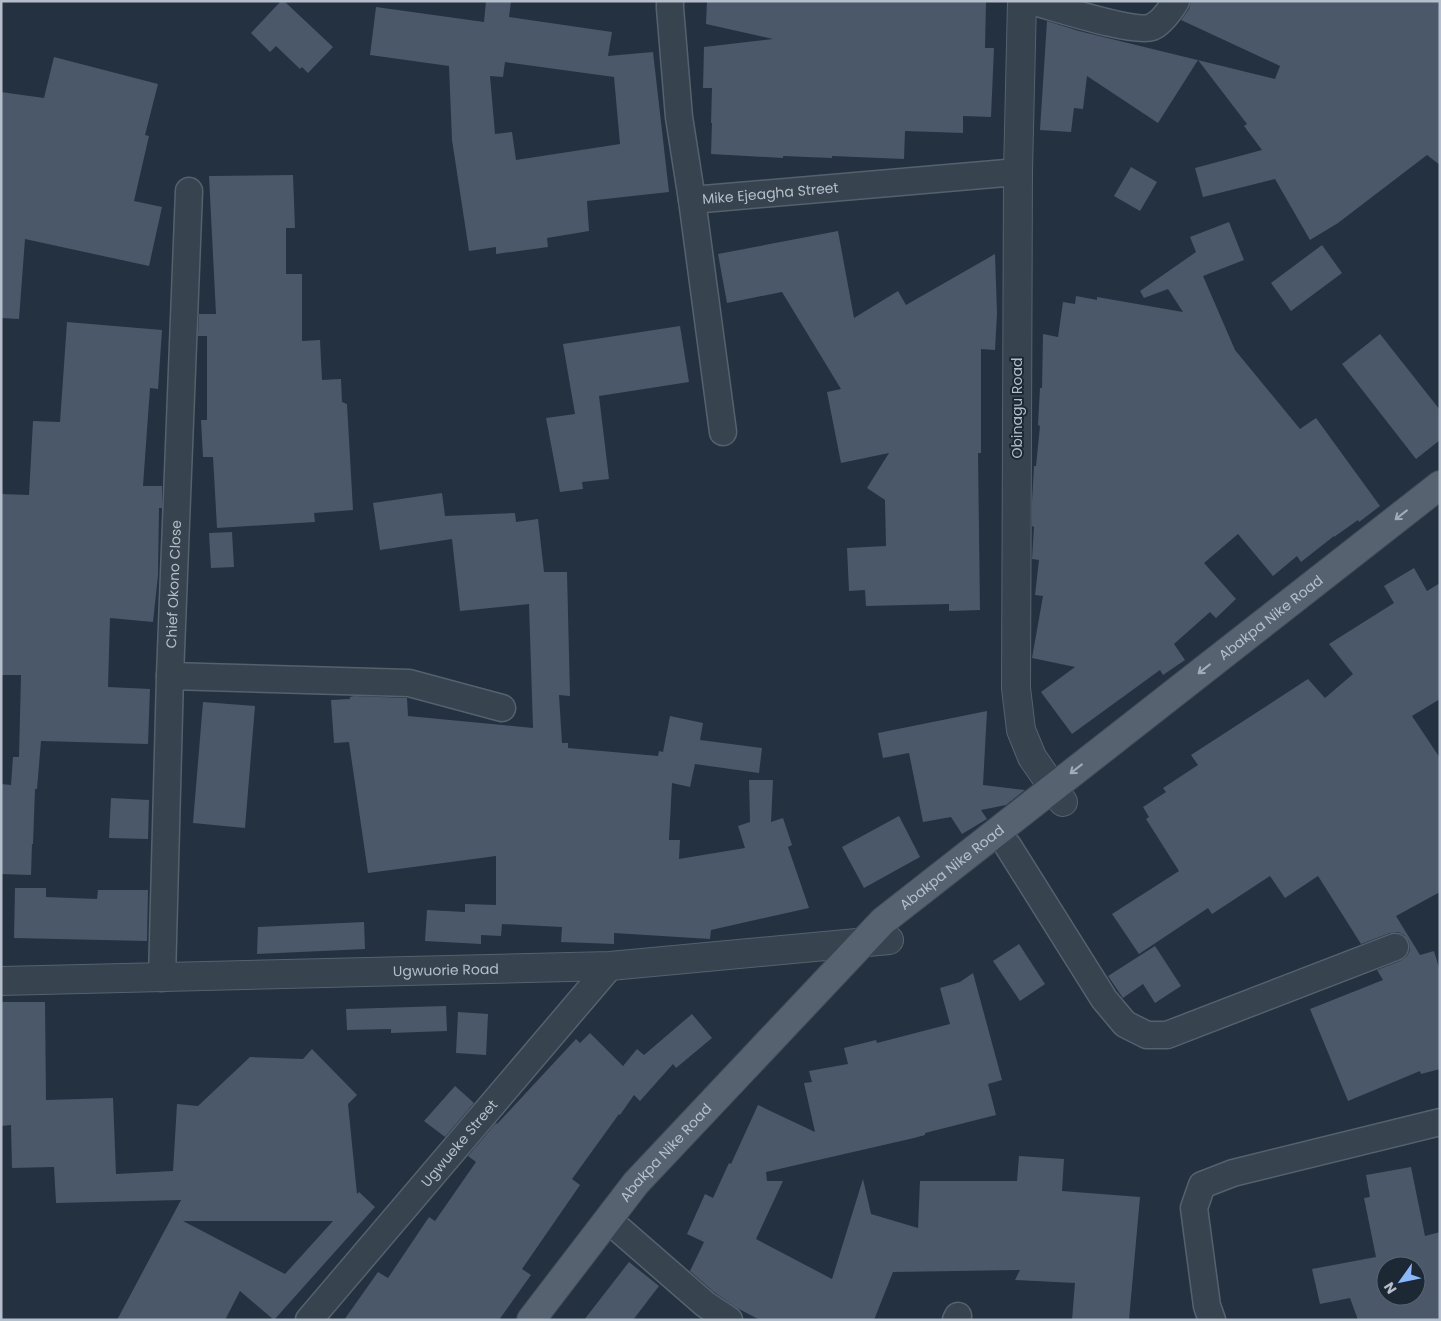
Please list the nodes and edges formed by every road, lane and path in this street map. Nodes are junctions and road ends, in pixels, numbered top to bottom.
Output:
1 (670, 1) edge
2 (1022, 1) edge
3 (1031, 1) edge
4 (1176, 1) edge
5 (1018, 172) junction
6 (189, 191) dead end
7 (692, 200) junction
8 (723, 432) dead end
9 (1440, 485) edge
10 (1440, 508) edge
11 (170, 676) junction
12 (502, 708) dead end
13 (1058, 794) junction
14 (1008, 846) junction
15 (876, 942) junction
16 (1395, 947) dead end
17 (610, 966) junction
18 (162, 978) junction
19 (1, 981) edge
20 (1440, 1122) edge
21 (620, 1230) junction
22 (309, 1320) edge
23 (531, 1320) edge
24 (552, 1320) edge
25 (728, 1320) edge
26 (1212, 1320) edge

1 - 7 street, Mike Ejeagha Street
2 - 5 street, Obinagu Road
3 - 4 street
5 - 7 street, Mike Ejeagha Street
5 - 13 street, Obinagu Road
6 - 11 street, Chief Okono Close
7 - 8 street
9 -> 13 main road, Abakpa Nike Road
10 - 13 main road, Abakpa Nike Road
11 - 12 street
11 - 18 street, Chief Okono Close
13 - 14 main road, Abakpa Nike Road
13 - 15 main road, Abakpa Nike Road
14 - 15 main road, Abakpa Nike Road
14 - 16 street
15 - 17 street, Ugwuorie Road
15 - 21 main road, Abakpa Nike Road
15 - 23 main road, Abakpa Nike Road
17 - 18 street, Ugwuorie Road
17 - 22 street, Ugwueke Street
18 - 19 street, Ugwuorie Road
20 - 26 street
21 - 24 main road, Abakpa Nike Road
21 - 25 street

